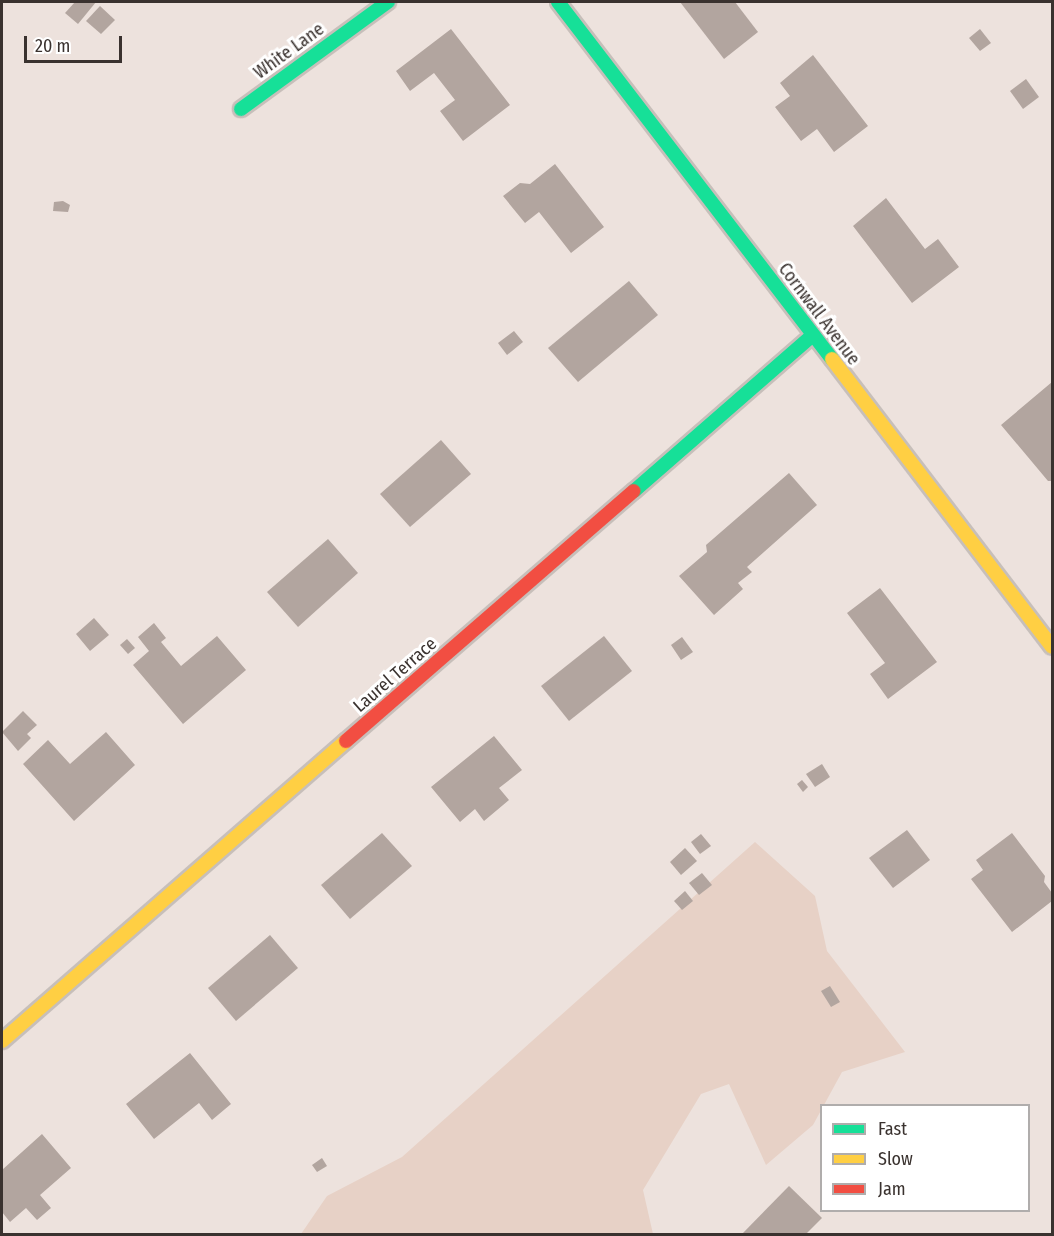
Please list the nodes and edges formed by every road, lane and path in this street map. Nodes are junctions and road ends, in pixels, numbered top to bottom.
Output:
1 (388, 2) edge
2 (558, 2) edge
3 (241, 109) dead end
4 (813, 336) junction
5 (1053, 647) edge
6 (2, 1041) edge

1 - 3 street, White Lane
2 - 4 street, Cornwall Avenue
4 - 5 street, Cornwall Avenue
4 - 6 street, Laurel Terrace

